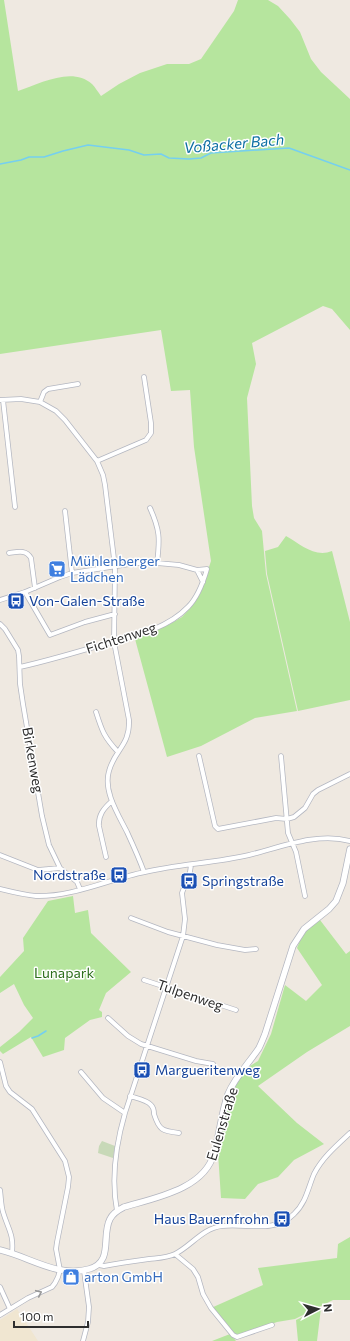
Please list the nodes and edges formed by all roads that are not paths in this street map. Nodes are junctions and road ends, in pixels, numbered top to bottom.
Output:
1 (144, 377) dead end
2 (78, 384) dead end
3 (1, 400) edge
4 (40, 402) junction
5 (97, 462) junction
6 (15, 507) dead end
7 (150, 508) dead end
8 (65, 510) dead end
9 (9, 553) dead end
10 (157, 563) junction
11 (115, 567) junction
12 (196, 570) junction
13 (72, 573) junction
14 (203, 582) junction
15 (34, 588) junction
16 (25, 592) junction
17 (0, 600) edge
18 (114, 614) junction
19 (0, 624) edge
20 (114, 642) junction
21 (20, 667) junction
22 (96, 712) dead end
23 (118, 752) junction
24 (199, 756) dead end
25 (281, 756) dead end
26 (350, 774) edge
27 (112, 800) junction
28 (287, 819) junction
29 (350, 841) edge
30 (292, 844) junction
31 (350, 849) edge
32 (0, 855) edge
33 (106, 857) dead end
34 (191, 865) junction
35 (60, 868) junction
36 (144, 872) junction
37 (0, 889) edge
38 (80, 889) junction
39 (305, 896) dead end
40 (131, 918) dead end
41 (183, 936) junction
42 (256, 949) dead end
43 (144, 980) dead end
44 (165, 988) junction
45 (236, 1010) dead end
46 (108, 1018) dead end
47 (146, 1046) junction
48 (0, 1062) edge
49 (213, 1064) dead end
50 (81, 1072) dead end
51 (130, 1096) junction
52 (125, 1113) junction
53 (178, 1133) dead end
54 (350, 1133) edge
55 (0, 1190) edge
56 (117, 1211) junction
57 (0, 1250) edge
58 (12, 1253) junction
59 (175, 1254) junction
60 (99, 1265) junction
61 (60, 1270) junction
62 (84, 1271) junction
63 (0, 1287) edge
64 (10, 1308) junction
65 (0, 1315) edge
66 (272, 1325) dead end
67 (83, 1341) edge

1 - 5 street
2 - 4 street
3 - 4 street
3 - 6 street
4 - 5 street
5 - 11 street
7 - 10 street
8 - 13 street
9 - 15 street
10 - 11 street
10 - 12 street
11 - 13 street
11 - 18 street
12 - 14 street
12 - 14 street, Fichtenweg
13 - 15 street
14 - 20 street, Fichtenweg
15 - 16 street
16 - 17 street
16 - 18 street
18 - 20 street
19 - 21 street, Birkenweg
20 - 21 street, Fichtenweg
20 - 23 street
21 - 35 street, Birkenweg
22 - 23 street
23 - 27 street
24 - 28 street
25 - 28 street
26 - 28 street
27 - 33 street
27 - 36 street
28 - 30 street
29 - 30 street
30 - 34 street
30 - 39 street
31 - 56 main road, Eulenstraße
32 - 35 street
34 - 36 street
34 - 41 street
35 - 38 street, Birkenweg
36 - 38 street
37 - 38 street
40 - 41 street
41 - 42 street
41 - 44 street
43 - 44 street, Tulpenweg
44 - 45 street, Tulpenweg
44 - 47 street
46 - 47 street
47 - 49 street
47 - 51 street
48 - 61 street
50 - 52 street
51 - 52 street
51 - 53 street
52 - 56 street
54 - 59 street
55 - 58 street
56 - 60 main road
57 - 58 main road
58 - 61 main road
59 - 60 street
59 - 66 street
60 - 62 main road
61 - 62 main road
64 -> 61 street
62 - 67 street
63 - 64 street
64 - 65 street

